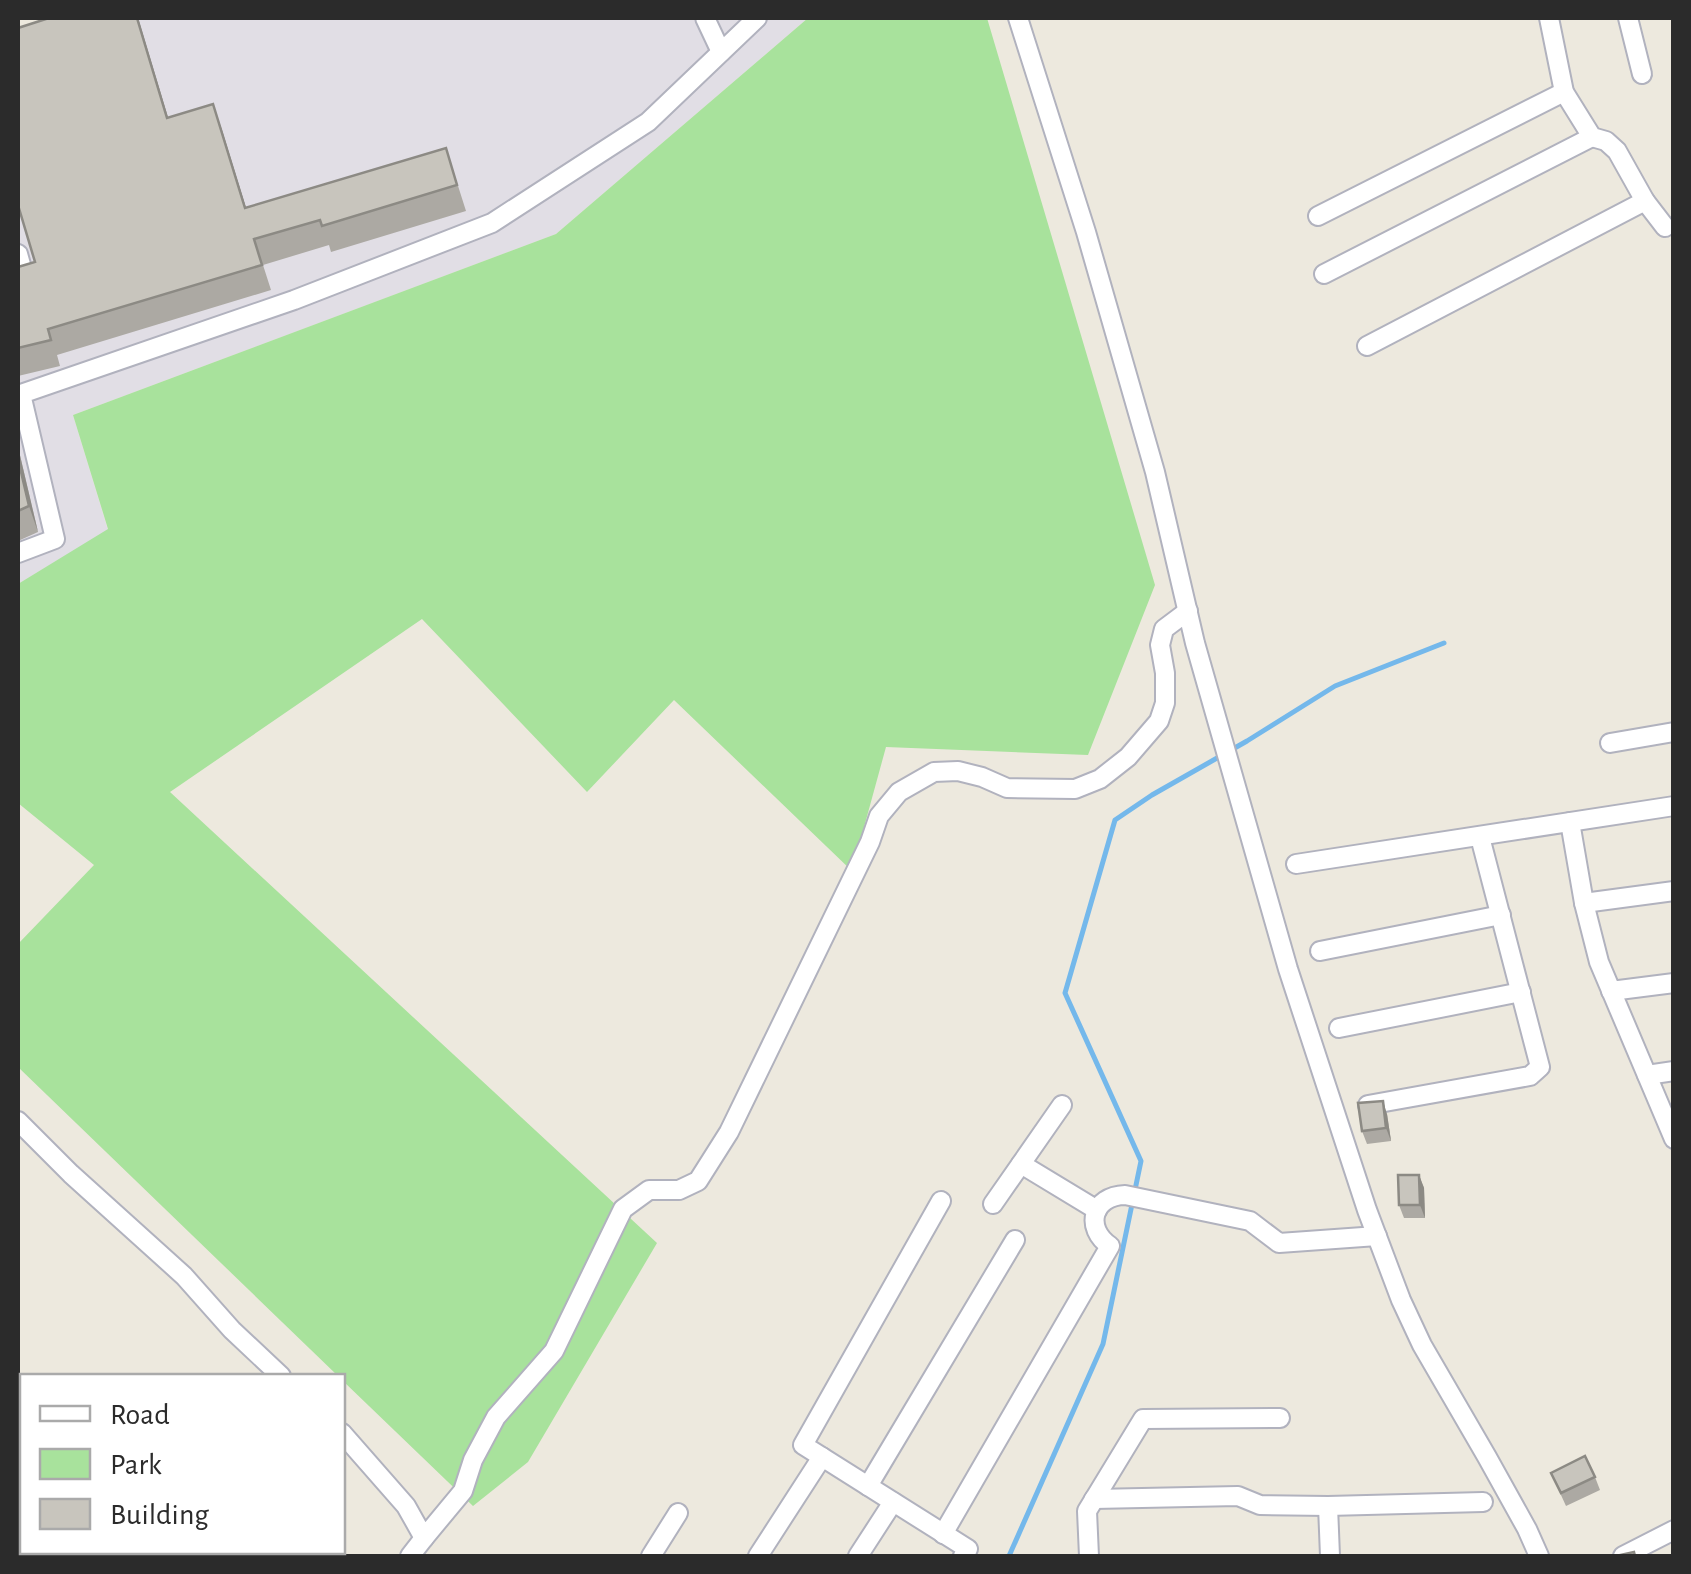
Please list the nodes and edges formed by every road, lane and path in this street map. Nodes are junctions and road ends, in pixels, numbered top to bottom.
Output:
1 (705, 18) edge
2 (757, 18) edge
3 (1018, 18) edge
4 (1549, 18) edge
5 (1628, 18) edge
6 (721, 52) junction
7 (1642, 74) dead end
8 (1564, 92) junction
9 (1592, 137) junction
10 (1645, 201) junction
11 (1318, 216) dead end
12 (1665, 227) dead end
13 (18, 254) edge
14 (1324, 274) dead end
15 (18, 280) edge
16 (1367, 346) dead end
17 (18, 553) edge
18 (1188, 611) junction
19 (1674, 732) edge
20 (1610, 743) dead end
21 (1674, 806) edge
22 (1570, 822) junction
23 (1480, 837) junction
24 (1296, 864) dead end
25 (1674, 891) edge
26 (1584, 903) junction
27 (1501, 916) junction
28 (1320, 952) dead end
29 (1674, 983) edge
30 (1610, 991) junction
31 (1521, 992) junction
32 (1339, 1028) dead end
33 (1674, 1072) edge
34 (1646, 1075) junction
35 (1062, 1105) dead end
36 (1368, 1105) edge
37 (18, 1121) edge
38 (1674, 1139) edge
39 (1021, 1164) junction
40 (941, 1201) dead end
41 (992, 1204) dead end
42 (1097, 1210) junction
43 (1376, 1236) junction
44 (1014, 1240) dead end
45 (280, 1374) edge
46 (1280, 1418) dead end
47 (345, 1436) edge
48 (822, 1457) junction
49 (868, 1486) junction
50 (1094, 1500) junction
51 (893, 1502) junction
52 (1483, 1502) dead end
53 (1328, 1506) junction
54 (678, 1513) dead end
55 (1674, 1530) edge
56 (944, 1534) junction
57 (424, 1538) junction
58 (1644, 1551) edge
59 (410, 1556) edge
60 (651, 1556) edge
61 (758, 1556) edge
62 (858, 1556) edge
63 (963, 1556) edge
64 (1090, 1556) edge
65 (1330, 1556) edge
66 (1539, 1556) edge
67 (1624, 1556) edge

1 - 6 street
2 - 6 street
3 - 18 street
4 - 8 street
5 - 7 street
6 - 17 street
8 - 9 street
8 - 11 street
9 - 10 street
9 - 14 street
10 - 12 street
10 - 16 street
13 - 15 street
18 - 43 street
18 - 57 street
19 - 20 street
21 - 22 street
22 - 23 street
22 - 26 street
23 - 24 street
23 - 27 street
25 - 26 street
26 - 30 street
27 - 28 street
27 - 31 street
29 - 30 street
30 - 34 street
31 - 32 street
31 - 36 street
33 - 34 street
34 - 38 street
35 - 39 street
37 - 45 street
39 - 41 street
39 - 42 street
40 - 48 street
42 - 43 street
42 - 56 street
43 - 66 street
44 - 49 street
46 - 50 street
47 - 57 street
48 - 49 street
48 - 61 street
49 - 51 street
50 - 53 street
50 - 64 street
51 - 56 street
51 - 62 street
52 - 53 street
53 - 65 street
54 - 60 street
55 - 58 street
56 - 63 street
57 - 59 street
58 - 67 street

